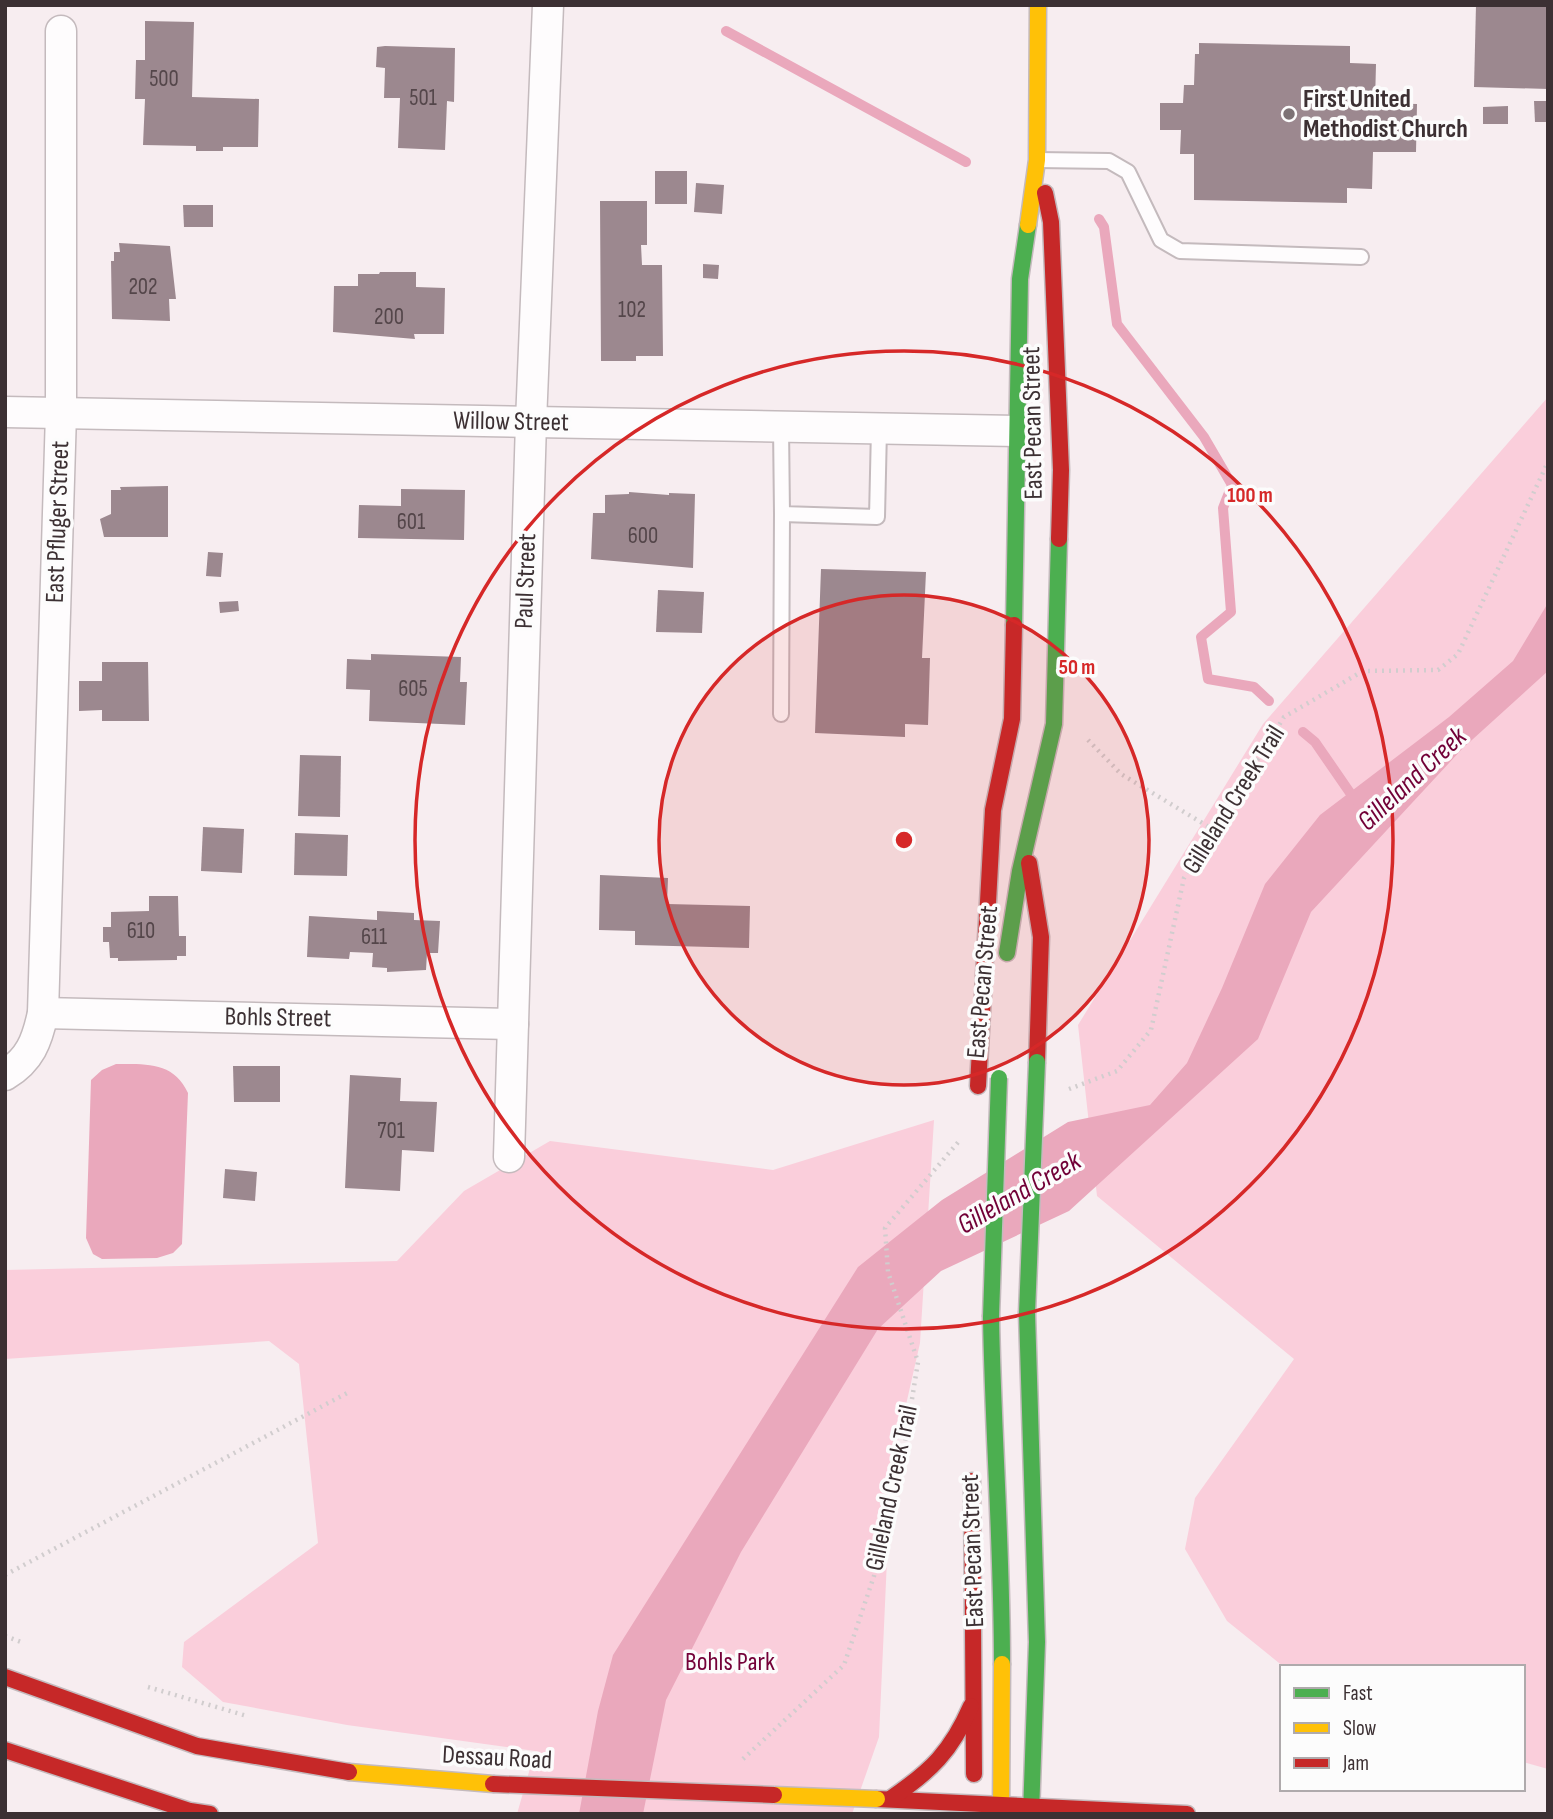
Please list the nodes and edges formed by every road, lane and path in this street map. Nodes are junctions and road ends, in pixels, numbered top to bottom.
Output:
1 (548, 5) edge
2 (1038, 5) edge
3 (61, 31) dead end
4 (1037, 160) junction
5 (1361, 257) dead end
6 (5, 412) edge
7 (61, 413) junction
8 (531, 422) junction
9 (781, 427) junction
10 (879, 429) junction
11 (1017, 431) junction
12 (1548, 462) edge
13 (782, 514) junction
14 (781, 714) dead end
15 (1012, 719) junction
16 (1017, 771) dead end
17 (1020, 796) dead end
18 (1025, 848) junction
19 (1005, 965) dead end
20 (43, 1013) junction
21 (513, 1024) junction
22 (999, 1072) dead end
23 (5, 1075) edge
24 (978, 1093) dead end
25 (1057, 1093) dead end
26 (962, 1139) dead end
27 (509, 1157) dead end
28 (349, 1392) dead end
29 (971, 1461) dead end
30 (5, 1575) edge
31 (5, 1636) edge
32 (29, 1645) dead end
33 (5, 1677) edge
34 (139, 1685) dead end
35 (974, 1701) junction
36 (256, 1718) dead end
37 (5, 1750) edge
38 (742, 1760) dead end
39 (884, 1799) junction
40 (938, 1808) edge
41 (975, 1809) edge
42 (1001, 1809) edge
43 (1031, 1809) edge
44 (209, 1814) edge
45 (1187, 1814) edge

1 - 8 street, Paul Street
2 - 4 main road, East Pecan Street
3 - 7 street, East Pfluger Street
4 - 5 lane
4 - 11 main road, East Pecan Street
4 - 18 main road, East Pecan Street
6 - 7 street, Willow Street
7 - 8 street, Willow Street
7 - 20 street, East Pfluger Street
8 - 9 street, Willow Street
8 - 21 street, Paul Street
9 - 10 street, Willow Street
9 - 13 lane
10 - 11 street, Willow Street
10 - 13 lane
11 - 15 main road, East Pecan Street
12 - 25 path, Gilleland Creek Trail
13 - 14 lane
15 - 16 main road
15 - 24 main road, East Pecan Street
17 - 18 main road
18 - 19 main road, East Pecan Street
18 - 43 main road, bridge
20 - 21 street, Bohls Street
20 - 23 street, East Pfluger Street
21 - 27 street, Paul Street
22 - 42 main road, East Pecan Street, bridge
26 - 38 path, Gilleland Creek Trail
28 - 30 path
29 - 35 main road, East Pecan Street
31 - 32 path
33 - 39 main road, Dessau Road, bridge
34 - 36 path
35 - 39 main road
35 - 41 main road, East Pecan Street
37 - 44 main road
39 - 40 main road, Dessau Road
40 - 41 main road, Dessau Road
41 - 42 main road, Dessau Road
42 - 43 main road, Dessau Road
43 - 45 main road, Dessau Road

